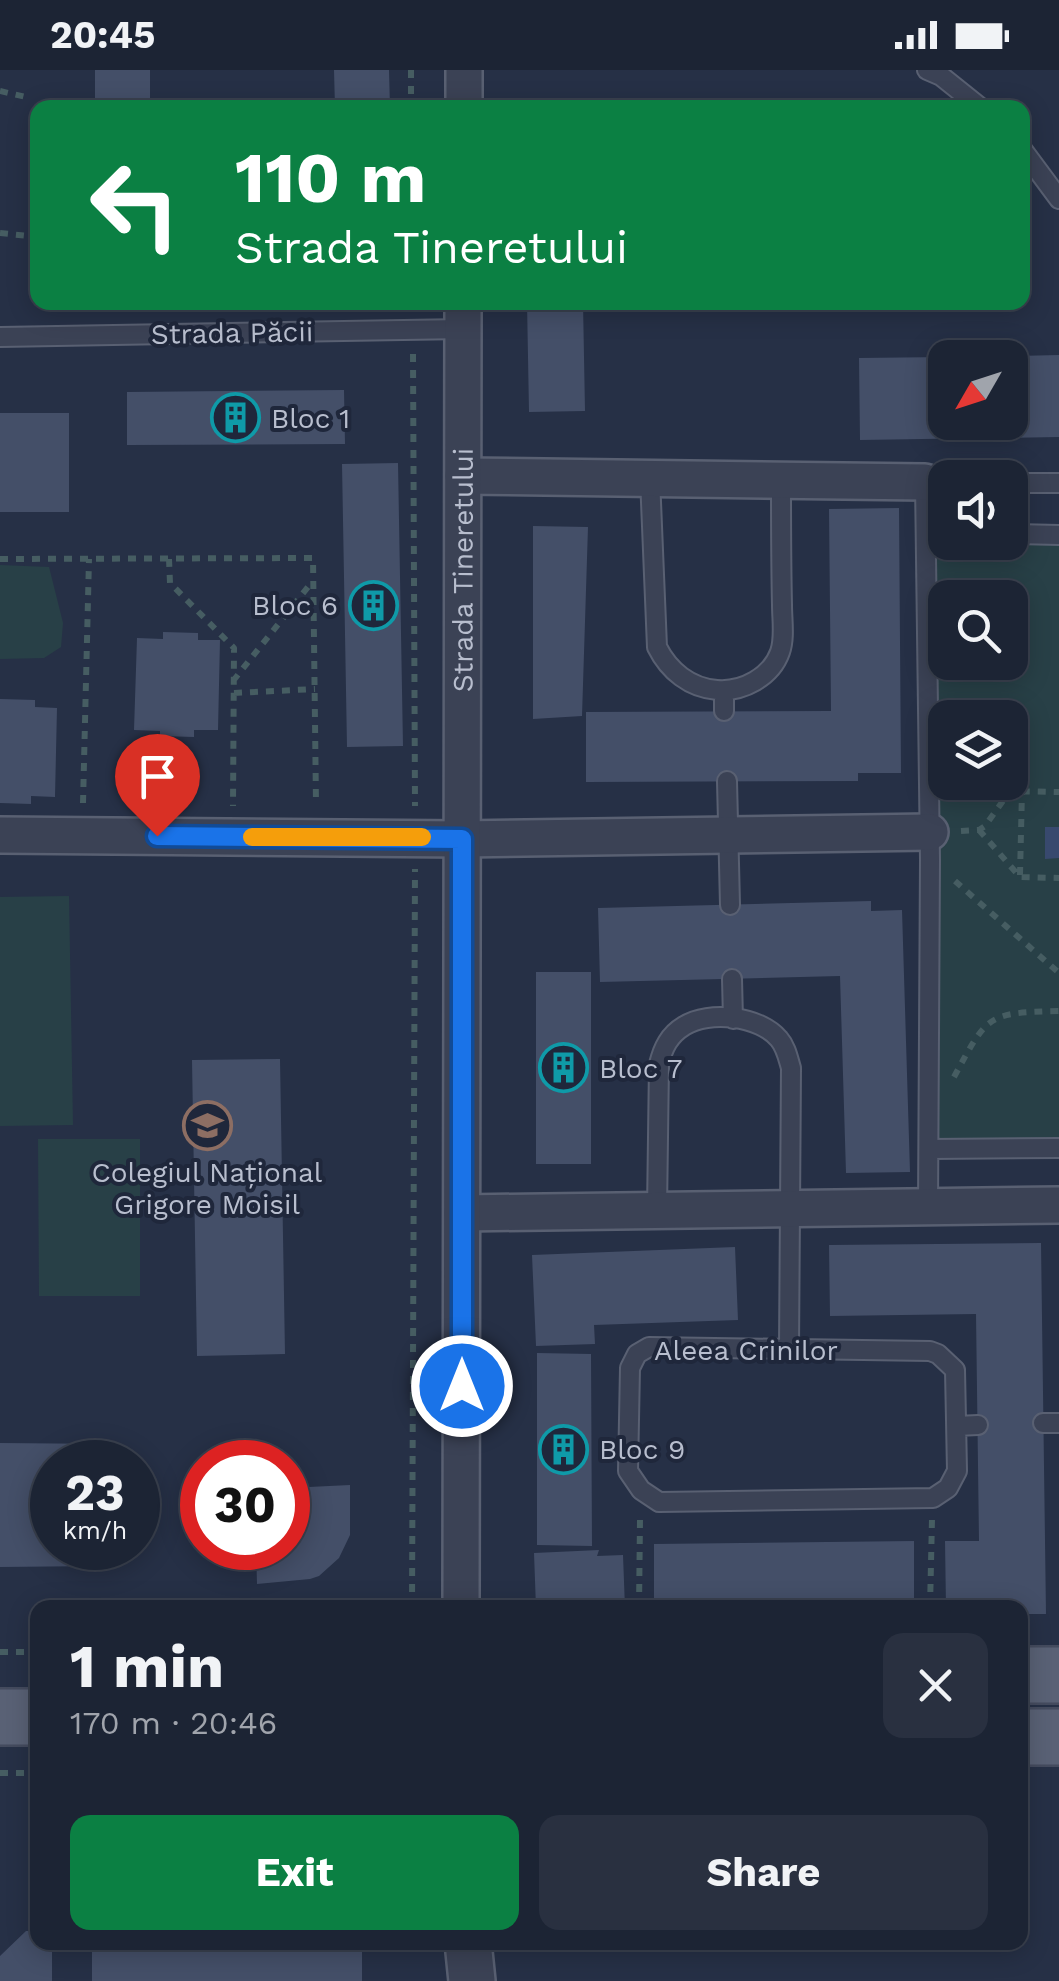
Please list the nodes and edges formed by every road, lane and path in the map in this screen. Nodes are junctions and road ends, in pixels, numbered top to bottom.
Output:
1 (411, 70) edge
2 (464, 70) edge
3 (927, 70) edge
4 (0, 91) edge
5 (26, 97) dead end
6 (411, 100) edge
7 (464, 100) edge
8 (970, 100) edge
9 (1030, 160) edge
10 (1059, 199) edge
11 (0, 233) edge
12 (29, 236) dead end
13 (463, 316) edge
14 (412, 330) junction
15 (0, 338) edge
16 (463, 476) junction
17 (650, 478) junction
18 (781, 480) junction
19 (928, 482) edge
20 (1028, 482) edge
21 (1059, 483) edge
22 (1028, 534) edge
23 (1059, 535) edge
24 (0, 559) edge
25 (89, 559) junction
26 (169, 559) junction
27 (935, 560) edge
28 (313, 581) junction
29 (234, 681) junction
30 (315, 689) junction
31 (724, 690) junction
32 (234, 693) junction
33 (724, 712) dead end
34 (727, 782) dead end
35 (1028, 791) edge
36 (1059, 792) edge
37 (1001, 800) edge
38 (1022, 800) edge
39 (979, 830) junction
40 (728, 835) junction
41 (0, 836) edge
42 (82, 836) junction
43 (232, 836) junction
44 (316, 837) junction
45 (415, 837) junction
46 (462, 839) junction
47 (930, 846) junction
48 (1020, 876) junction
49 (1059, 878) edge
50 (730, 905) dead end
51 (1059, 973) edge
52 (732, 979) dead end
53 (1059, 1011) edge
54 (734, 1019) junction
55 (930, 1124) junction
56 (1059, 1148) edge
57 (930, 1149) junction
58 (1059, 1205) edge
59 (928, 1207) junction
60 (790, 1208) junction
61 (657, 1210) junction
62 (462, 1213) junction
63 (789, 1348) junction
64 (978, 1425) dead end
65 (957, 1426) junction
66 (646, 1494) junction
67 (933, 1498) junction
68 (412, 1600) edge
69 (461, 1600) edge
70 (638, 1600) edge
71 (930, 1600) edge
72 (0, 1652) edge
73 (30, 1652) edge
74 (1059, 1674) edge
75 (1028, 1675) edge
76 (0, 1717) edge
77 (30, 1717) edge
78 (1028, 1737) edge
79 (1059, 1737) edge
80 (0, 1773) edge
81 (30, 1773) edge
82 (469, 1950) edge
83 (472, 1981) edge

1 - 6 path
2 - 7 street
3 - 8 lane
4 - 5 path
9 - 10 lane
11 - 12 path
13 - 14 lane, Strada Păcii
13 - 16 street, Strada Tineretului
14 - 15 lane, Strada Păcii
14 - 45 path
16 - 17 street
16 - 46 street, Strada Tineretului
17 - 18 street
17 - 31 lane
18 - 19 street
18 - 31 lane
20 - 21 lane
22 - 23 lane
24 - 25 path
25 - 26 path
25 - 42 path
26 - 28 path
26 - 29 path
27 - 47 lane
28 - 29 path
28 - 30 path
29 - 32 path
30 - 32 path
30 - 44 path
31 - 33 lane
32 - 43 path
34 - 40 lane
35 - 36 path
37 - 39 path
38 - 48 path
39 - 47 path
39 - 48 path
40 - 46 street
40 - 47 street
40 - 50 lane
41 - 42 street
42 - 43 street
43 - 44 street
44 - 45 street
45 - 46 street
45 - 68 path
46 - 62 street, Strada Tineretului
47 - 51 path
47 - 55 lane
48 - 49 path
52 - 54 lane
53 - 55 path
54 - 60 lane
54 - 61 lane
55 - 57 lane
56 - 57 lane
57 - 59 lane
58 - 59 street
59 - 60 street
60 - 61 street
60 - 63 lane
61 - 62 street
62 - 69 street, Strada Tineretului
63 - 65 lane, Aleea Crinilor
63 - 66 lane, Aleea Crinilor
64 - 65 lane
65 - 67 lane, Aleea Crinilor
66 - 67 lane
66 - 70 path
67 - 71 path
72 - 73 path
74 - 75 main road
76 - 77 main road
78 - 79 main road
80 - 81 path
82 - 83 street

